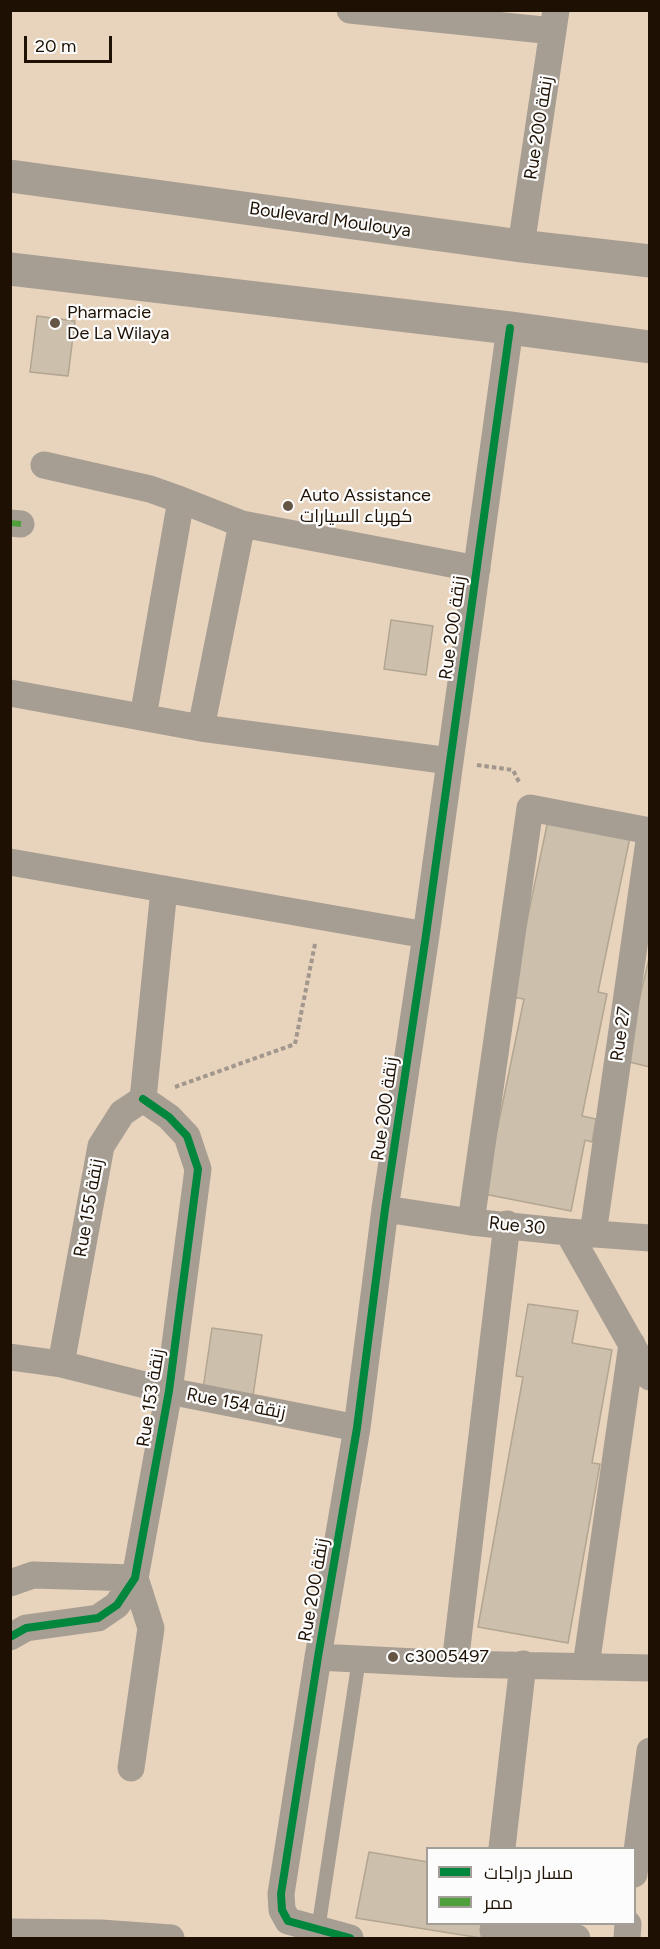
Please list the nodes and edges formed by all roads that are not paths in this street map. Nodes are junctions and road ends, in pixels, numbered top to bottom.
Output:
1 (350, 10) edge
2 (555, 21) edge
3 (10, 176) edge
4 (520, 246) junction
5 (650, 261) edge
6 (10, 269) edge
7 (510, 328) junction
8 (650, 347) edge
9 (44, 465) dead end
10 (181, 500) junction
11 (242, 525) junction
12 (477, 569) junction
13 (10, 693) edge
14 (142, 717) junction
15 (201, 728) junction
16 (450, 761) junction
17 (650, 832) edge
18 (10, 862) edge
19 (164, 889) junction
20 (426, 936) junction
21 (143, 1099) junction
22 (386, 1209) junction
23 (471, 1222) junction
24 (507, 1224) junction
25 (580, 1233) junction
26 (650, 1238) edge
27 (632, 1344) junction
28 (10, 1357) edge
29 (61, 1364) junction
30 (650, 1377) edge
31 (169, 1391) junction
32 (357, 1428) junction
33 (135, 1578) junction
34 (10, 1583) edge
35 (10, 1636) edge
36 (318, 1657) junction
37 (359, 1659) junction
38 (455, 1664) junction
39 (523, 1664) junction
40 (586, 1666) junction
41 (650, 1668) edge
42 (650, 1750) edge
43 (131, 1768) dead end
44 (502, 1847) edge
45 (636, 1858) edge
46 (318, 1930) junction
47 (492, 1931) edge
48 (10, 1932) edge
49 (101, 1936) edge
50 (171, 1938) edge
51 (350, 1938) edge
52 (577, 1938) edge

1 - 2 street
2 - 4 street, Rue 200 زنقة
3 - 4 street, Boulevard Moulouya
4 - 5 street, Boulevard Moulouya
6 - 7 street
7 - 8 street
7 - 12 street, Rue 200 زنقة
9 - 10 street
10 - 11 street
10 - 14 street
11 - 12 street
11 - 15 street
12 - 16 street, Rue 200 زنقة
13 - 14 street
14 - 15 street
15 - 16 street
16 - 20 street, Rue 200 زنقة
17 - 23 street
17 - 25 street, Rue 27
18 - 19 street
19 - 20 street
19 - 21 street
20 - 22 street, Rue 200 زنقة
21 - 29 street, Rue 155 زنقة
21 - 31 street, Rue 153 زنقة
22 - 23 street, Rue 30
22 - 32 street, Rue 200 زنقة
23 - 24 street, Rue 30
24 - 25 street, Rue 30
24 - 38 street
25 - 26 street, Rue 30
25 - 27 street
27 - 30 street
27 - 40 street
28 - 29 street, Rue 154 زنقة
29 - 31 street, Rue 154 زنقة
31 - 32 street, Rue 154 زنقة
31 - 33 street, Rue 153 زنقة
32 - 36 street, Rue 200 زنقة
33 - 34 street
33 - 35 street, Rue 153 زنقة
33 - 43 street
36 - 37 street
36 - 46 street, Rue 200 زنقة
37 - 38 street
37 - 46 lane
38 - 39 street
39 - 40 street
39 - 44 street
40 - 41 street
42 - 45 street
46 - 51 street
47 - 52 street
48 - 49 street
49 - 50 street

